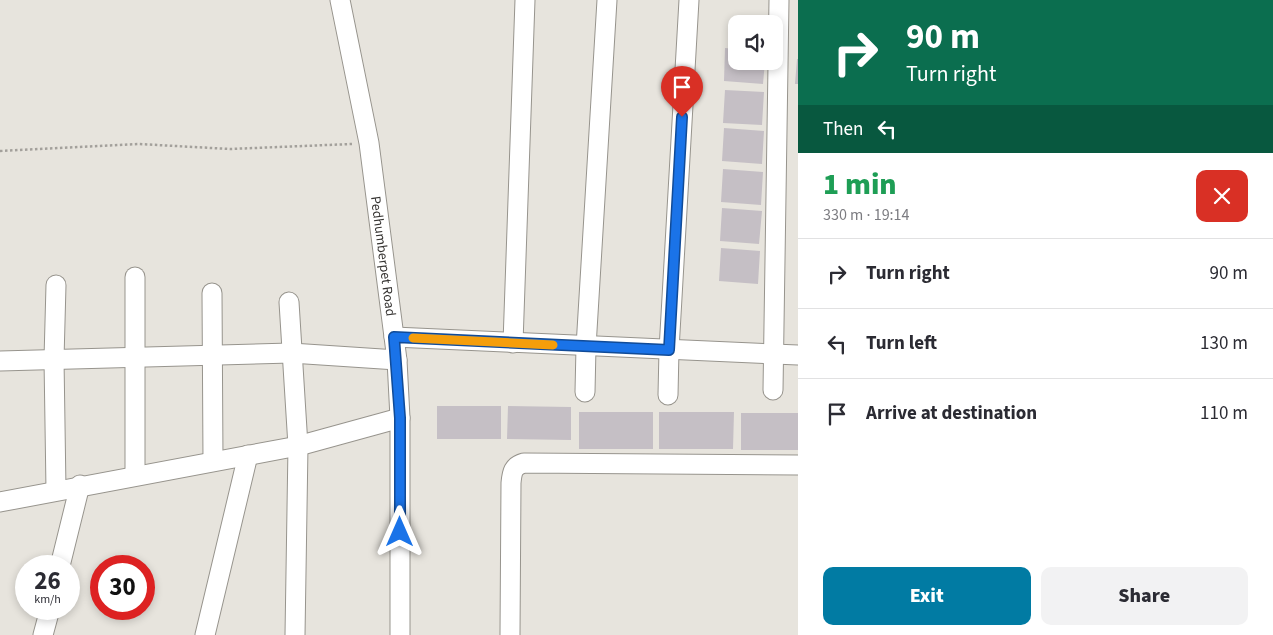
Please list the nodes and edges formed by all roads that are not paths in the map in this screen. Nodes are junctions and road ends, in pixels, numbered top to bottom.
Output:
1 (340, 0) edge
2 (525, 0) edge
3 (607, 0) edge
4 (689, 0) edge
5 (779, 0) edge
6 (135, 277) dead end
7 (56, 285) dead end
8 (212, 293) dead end
9 (289, 302) dead end
10 (394, 337) junction
11 (513, 343) junction
12 (586, 347) junction
13 (669, 350) junction
14 (291, 353) junction
15 (774, 354) junction
16 (212, 355) junction
17 (798, 356) edge
18 (134, 357) junction
19 (54, 359) junction
20 (397, 360) junction
21 (0, 361) edge
22 (773, 390) dead end
23 (585, 392) dead end
24 (668, 395) dead end
25 (400, 418) junction
26 (298, 446) junction
27 (248, 455) junction
28 (213, 461) junction
29 (798, 466) edge
30 (135, 476) junction
31 (80, 486) junction
32 (56, 490) junction
33 (0, 502) edge
34 (63, 555) edge
35 (47, 620) edge
36 (43, 635) edge
37 (205, 635) edge
38 (295, 635) edge
39 (400, 635) edge
40 (510, 635) edge

1 - 10 street, Pedhumberpet Road
2 - 11 street
3 - 12 street
4 - 13 street
5 - 15 street
6 - 18 street
7 - 19 street
8 - 16 street
9 - 14 street
10 - 11 street
10 - 20 street, Pedhumberpet Road
11 - 12 street
12 - 13 street
12 - 23 street
13 - 15 street
13 - 24 street
14 - 16 street
14 - 20 street
14 - 26 street
15 - 17 street
15 - 22 street
16 - 18 street
16 - 28 street
18 - 19 street
18 - 30 street
19 - 21 street
19 - 32 street
20 - 25 street, Pedhumberpet Road
25 - 26 street
25 - 39 street, Pedhumberpet Road
26 - 27 street
26 - 38 street
27 - 28 street
27 - 37 street
28 - 30 street
29 - 40 street
30 - 31 street
31 - 32 street
31 - 34 street
32 - 33 street
35 - 36 street

